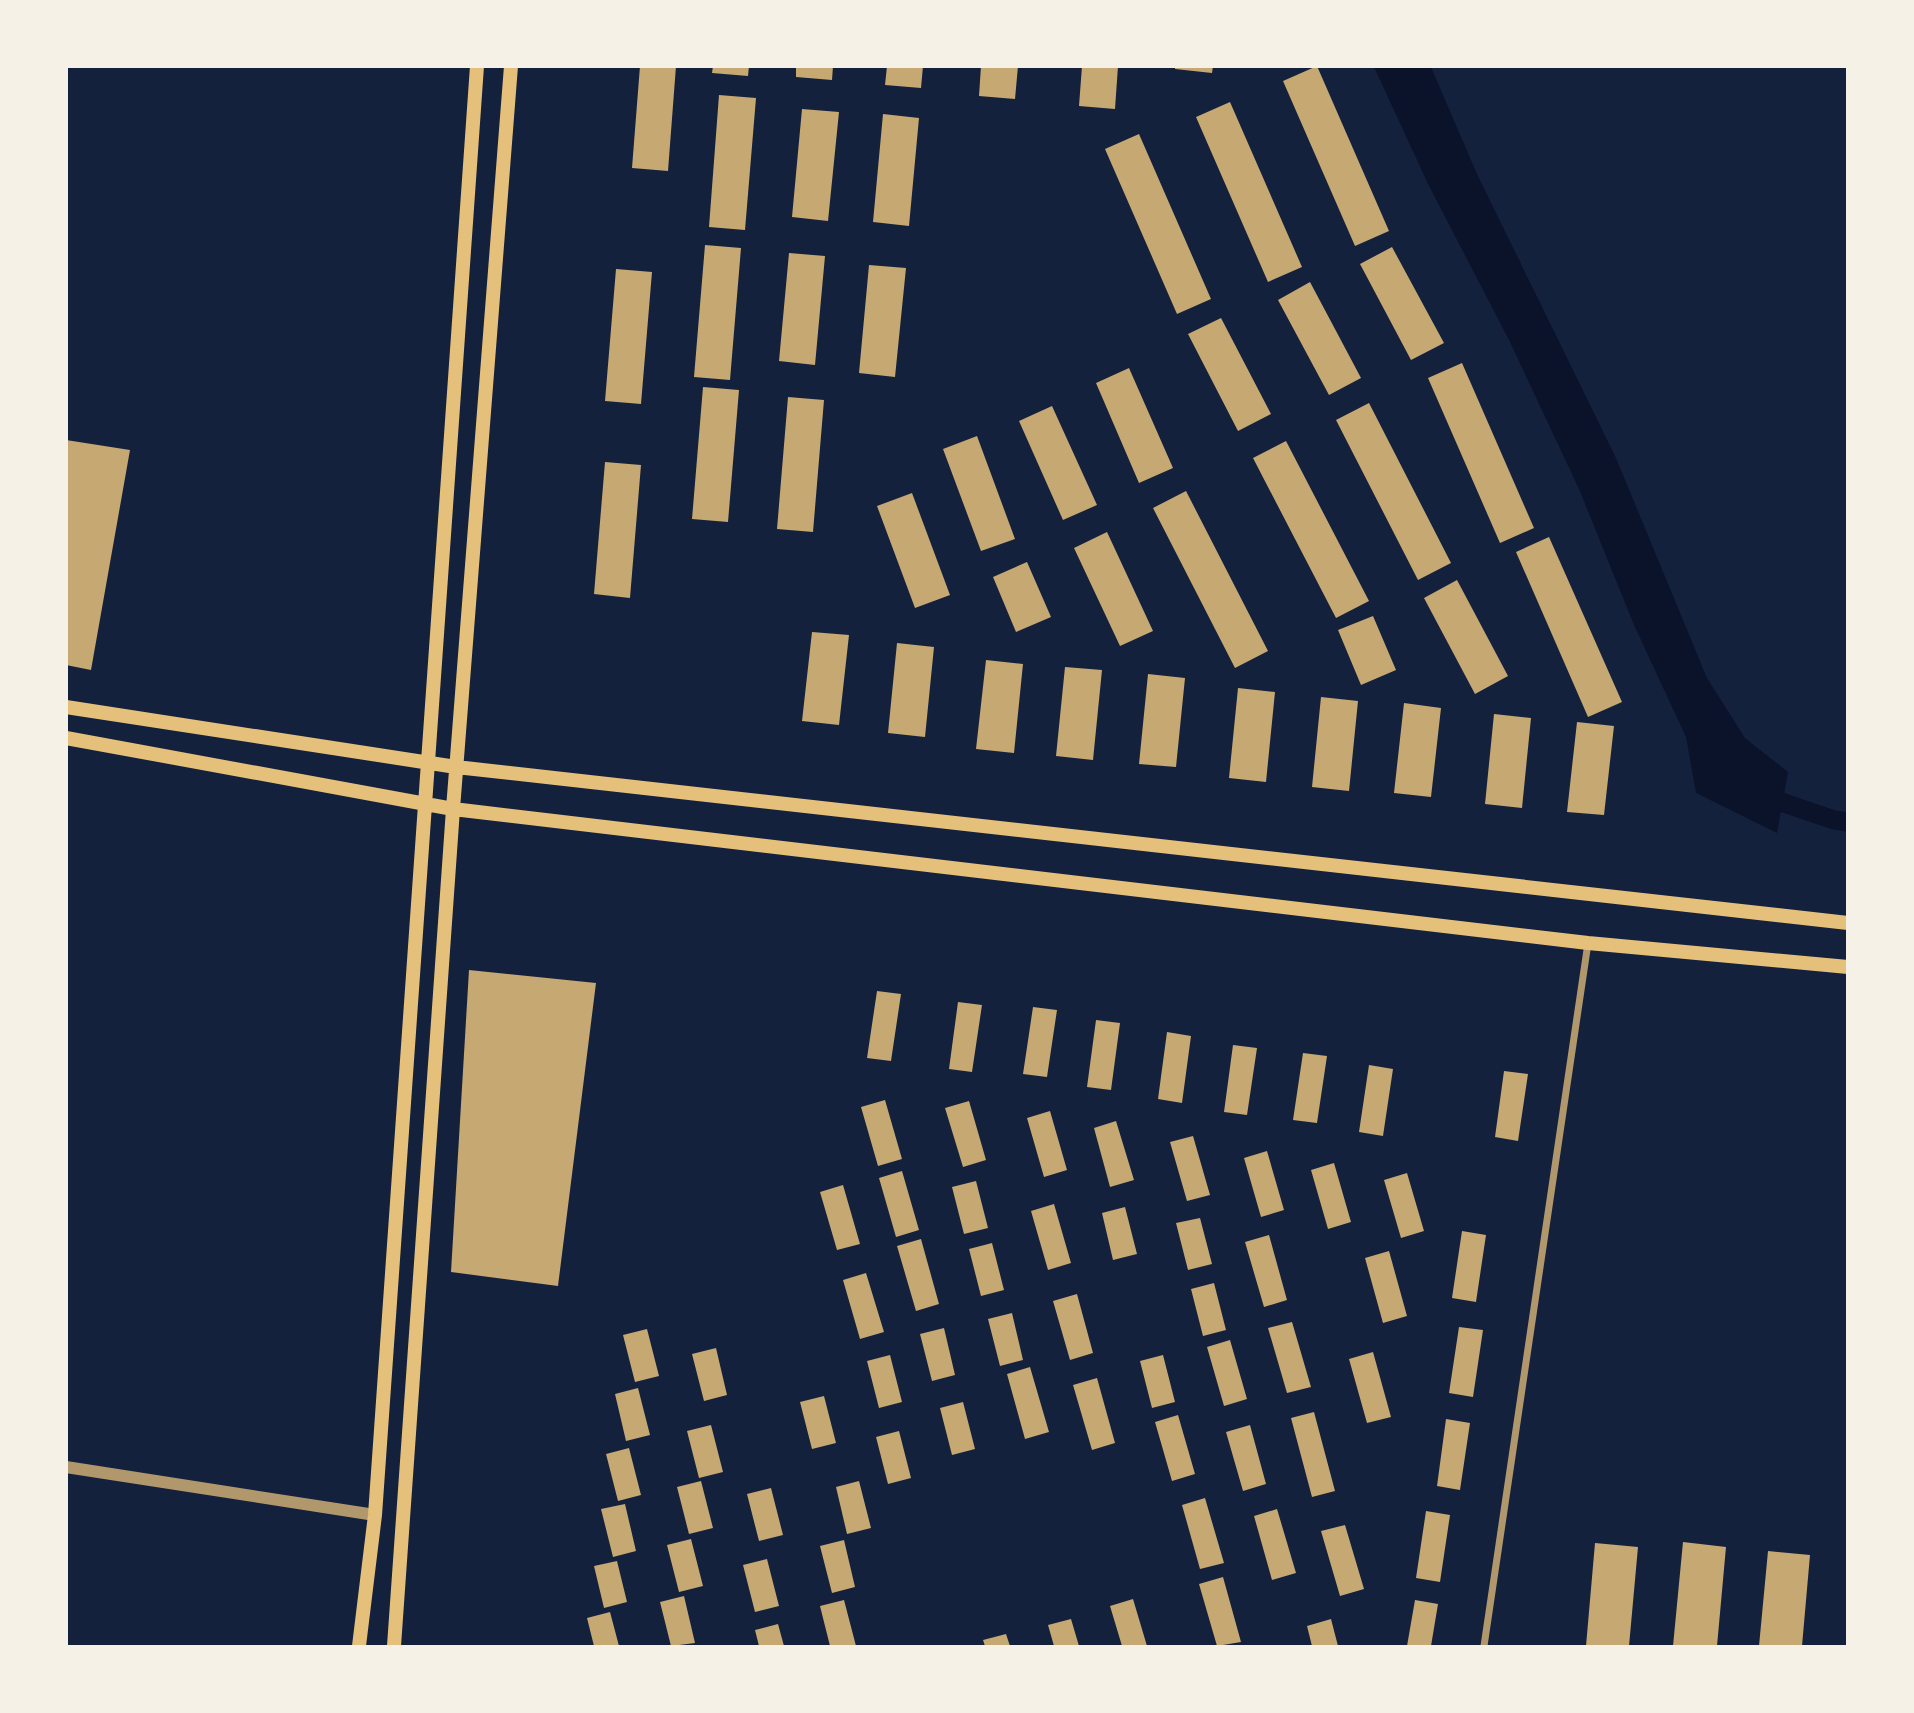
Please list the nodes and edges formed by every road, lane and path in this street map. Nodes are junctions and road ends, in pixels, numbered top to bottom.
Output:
1 (477, 66) edge
2 (511, 66) edge
3 (66, 706) edge
4 (66, 738) edge
5 (426, 762) junction
6 (456, 767) junction
7 (424, 804) junction
8 (453, 809) junction
9 (1847, 923) edge
10 (1588, 943) junction
11 (1847, 967) edge
12 (66, 1467) edge
13 (375, 1515) junction
14 (359, 1647) edge
15 (394, 1647) edge
16 (1485, 1647) edge

1 - 5 main road
2 - 6 main road
3 - 5 main road
4 - 7 main road
5 - 6 main road
5 - 7 main road
6 - 8 main road
6 - 9 main road
7 - 8 main road
7 - 13 main road
8 - 10 main road
8 - 15 main road
10 - 11 main road
10 - 16 street
12 - 13 street
13 - 14 main road

